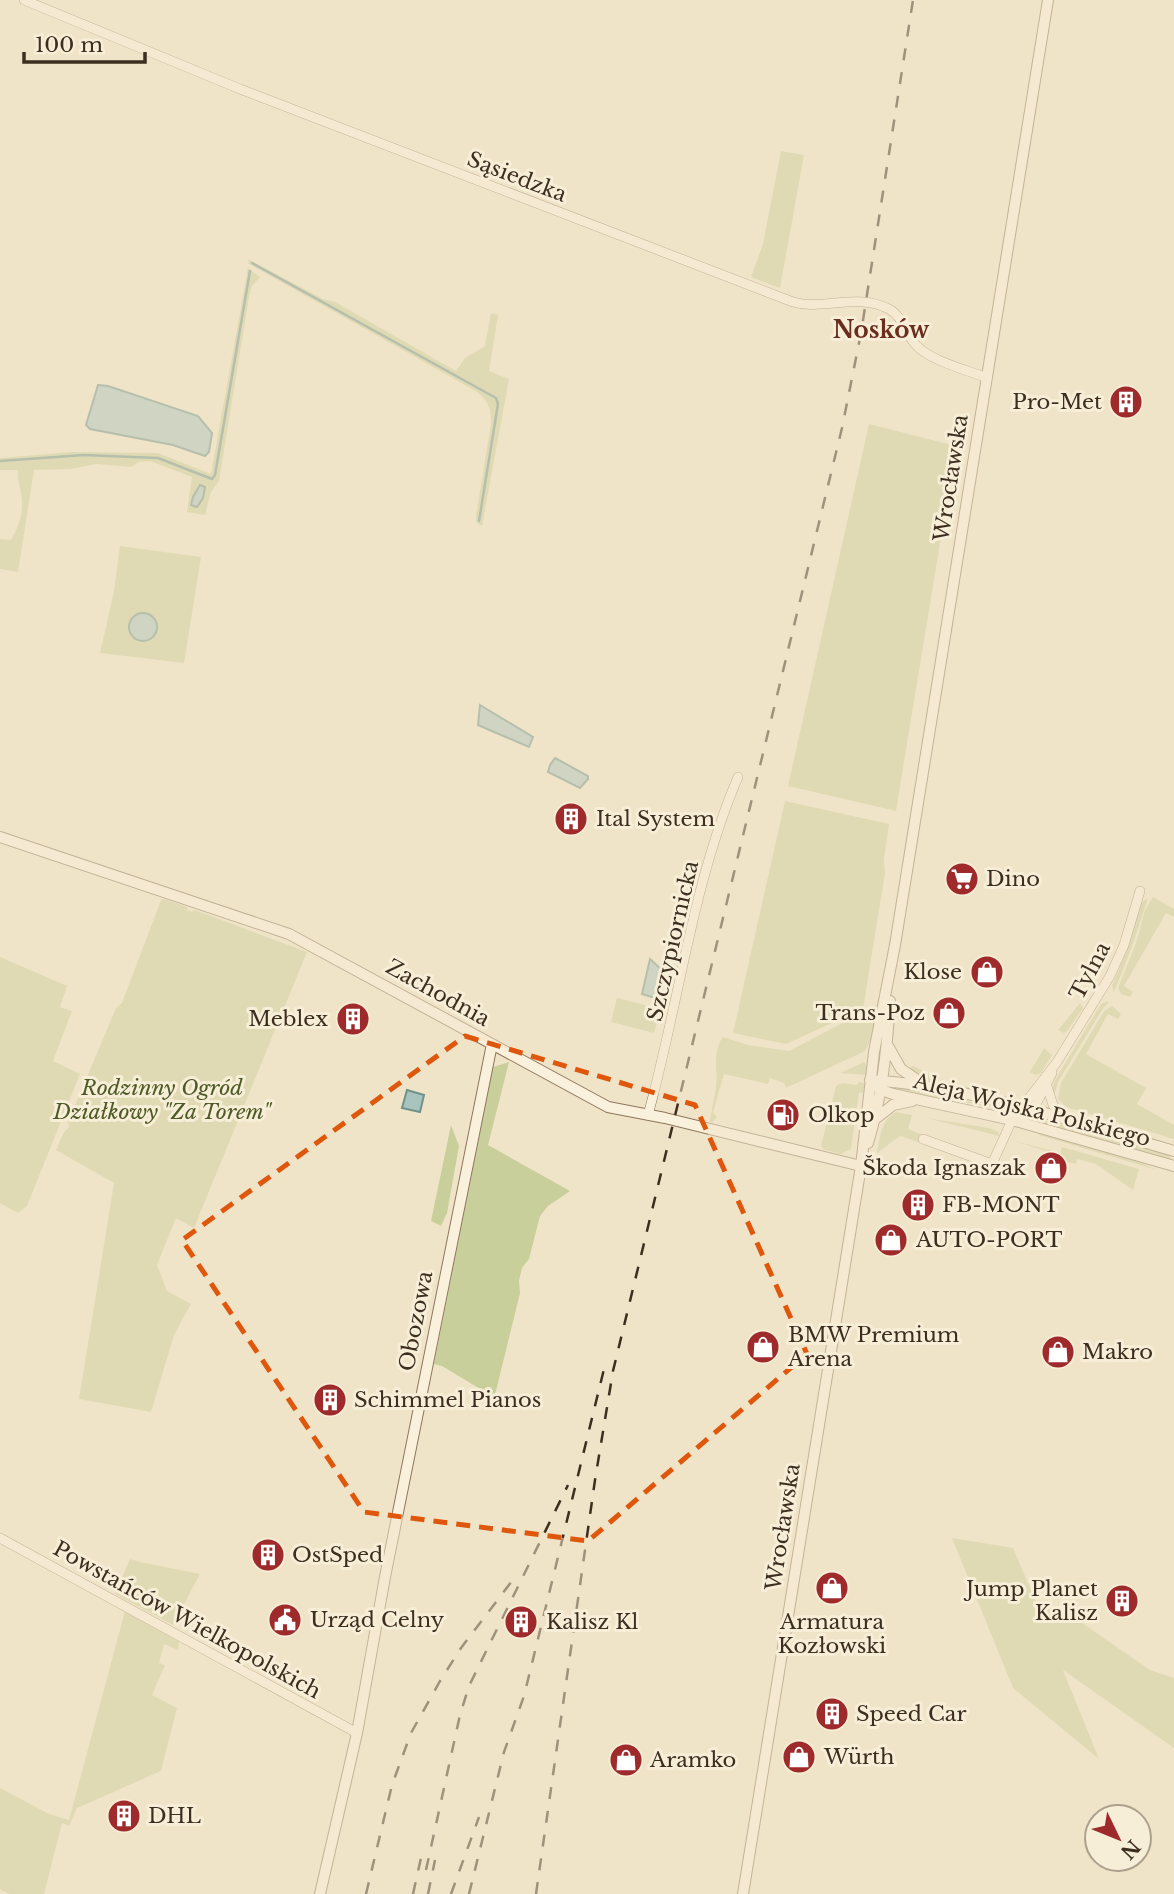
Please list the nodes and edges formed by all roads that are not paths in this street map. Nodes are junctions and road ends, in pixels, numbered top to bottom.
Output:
1 (24, 0) edge
2 (1048, 0) edge
3 (987, 378) junction
4 (738, 777) dead end
5 (0, 837) edge
6 (1140, 891) dead end
7 (892, 962) junction
8 (492, 1044) junction
9 (888, 1046) junction
10 (1057, 1062) junction
11 (870, 1080) junction
12 (881, 1086) junction
13 (929, 1086) junction
14 (1047, 1086) junction
15 (917, 1101) junction
16 (1028, 1109) junction
17 (648, 1115) junction
18 (875, 1119) junction
19 (1012, 1120) junction
20 (1067, 1120) junction
21 (923, 1139) dead end
22 (1174, 1151) edge
23 (861, 1166) junction
24 (1174, 1166) edge
25 (0, 1538) edge
26 (357, 1733) junction
27 (320, 1894) edge
28 (743, 1894) edge

1 - 3 street, Sąsiedzka
2 - 3 street, Wrocławska
3 - 7 street, Wrocławska
4 - 17 street, Szczypiornicka
5 - 8 street, Zachodnia
6 - 10 street, Tylna
7 - 9 street, Wrocławska
7 - 11 street, Wrocławska
8 - 17 street, Zachodnia
8 - 26 street, Obozowa
9 - 12 street, Wrocławska
9 - 13 street
10 - 14 street, Tylna
10 - 16 street, Tylna
11 - 12 street
11 - 23 street, Wrocławska
12 - 13 street, Aleja Wojska Polskiego
12 - 15 street, Aleja Wojska Polskiego
12 - 18 street, Wrocławska
13 - 16 street, Aleja Wojska Polskiego
14 - 16 street, Tylna
14 - 20 street
15 - 18 street
15 - 19 street, Aleja Wojska Polskiego
16 - 19 street, Tylna
16 - 20 street, Aleja Wojska Polskiego
17 - 23 street, Zachodnia
18 - 23 street, Wrocławska
19 - 21 street, Tylna
19 - 24 street, Aleja Wojska Polskiego
20 - 22 street, Aleja Wojska Polskiego
23 - 28 street, Wrocławska
25 - 26 street, Powstańców Wielkopolskich
26 - 27 street, Obozowa

